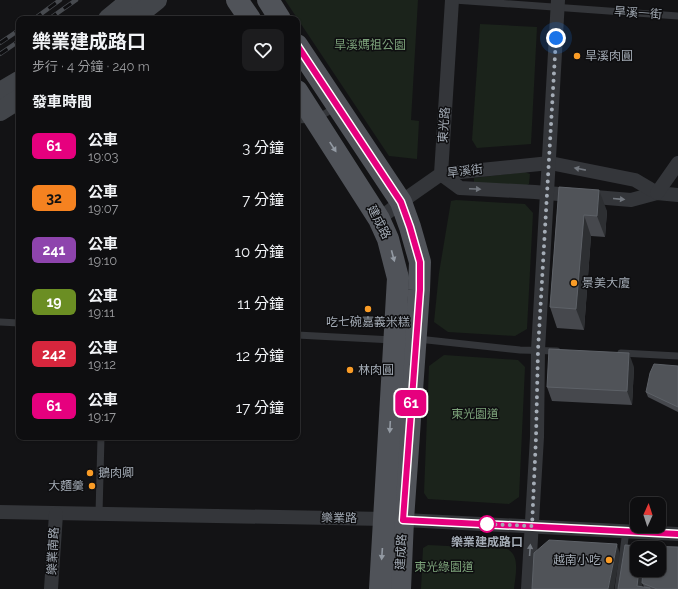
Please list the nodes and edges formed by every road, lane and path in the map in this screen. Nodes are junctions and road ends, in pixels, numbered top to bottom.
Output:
1 (131, 0) edge
2 (157, 0) edge
3 (237, 0) edge
4 (268, 0) edge
5 (453, 0) edge
6 (558, 4) edge
7 (112, 16) edge
8 (137, 16) edge
9 (248, 16) edge
10 (278, 16) edge
11 (678, 16) edge
12 (300, 50) edge
13 (16, 83) edge
14 (0, 92) edge
15 (300, 100) edge
16 (337, 107) junction
17 (306, 119) edge
18 (550, 163) junction
19 (678, 164) edge
20 (441, 174) junction
21 (547, 193) junction
22 (657, 193) junction
23 (678, 195) edge
24 (401, 202) junction
25 (379, 219) junction
26 (0, 322) edge
27 (16, 323) edge
28 (300, 335) edge
29 (416, 339) junction
30 (394, 341) junction
31 (538, 350) junction
32 (561, 351) edge
33 (616, 353) edge
34 (678, 356) edge
35 (101, 440) edge
36 (0, 512) edge
37 (56, 514) junction
38 (99, 514) junction
39 (394, 519) junction
40 (532, 526) junction
41 (626, 531) junction
42 (678, 534) edge
43 (51, 589) edge
44 (380, 589) edge
45 (400, 589) edge
46 (528, 589) edge
47 (618, 589) edge

1 - 7 street
2 - 8 street
3 - 9 main road
4 - 10 main road
5 - 6 lane, 旱溪一街
5 - 20 street, 東光路
6 - 11 lane, 旱溪一街
6 - 18 street
12 - 16 main road, 建成路
13 - 14 street
15 - 17 main road, 建成路
16 - 17 lane
16 - 24 main road, 建成路
17 -> 25 main road, 建成路
18 - 20 street, 旱溪街
18 - 21 street
22 -> 18 street, 旱溪街
19 - 22 street
20 -> 21 street, 旱溪街
20 - 24 street
21 -> 22 street, 旱溪街
21 - 31 street
22 - 23 street, 旱溪街
24 - 25 street
24 - 29 main road, 建成路
25 -> 30 main road, 建成路
26 - 27 lane
28 - 30 lane
29 - 31 lane
29 - 39 main road, 建成路
30 -> 39 main road, 建成路
31 - 32 lane
31 - 40 street
33 - 34 lane
35 - 38 lane
36 - 37 street, 樂業路
37 - 38 street, 樂業路
37 - 43 street, 樂業南路
38 - 39 street, 樂業路
39 - 40 street, 樂業路
39 -> 44 main road, 建成路
39 - 45 main road, 建成路
40 - 41 street, 樂業路
46 -> 40 street
41 - 42 street, 樂業路
41 - 47 lane

